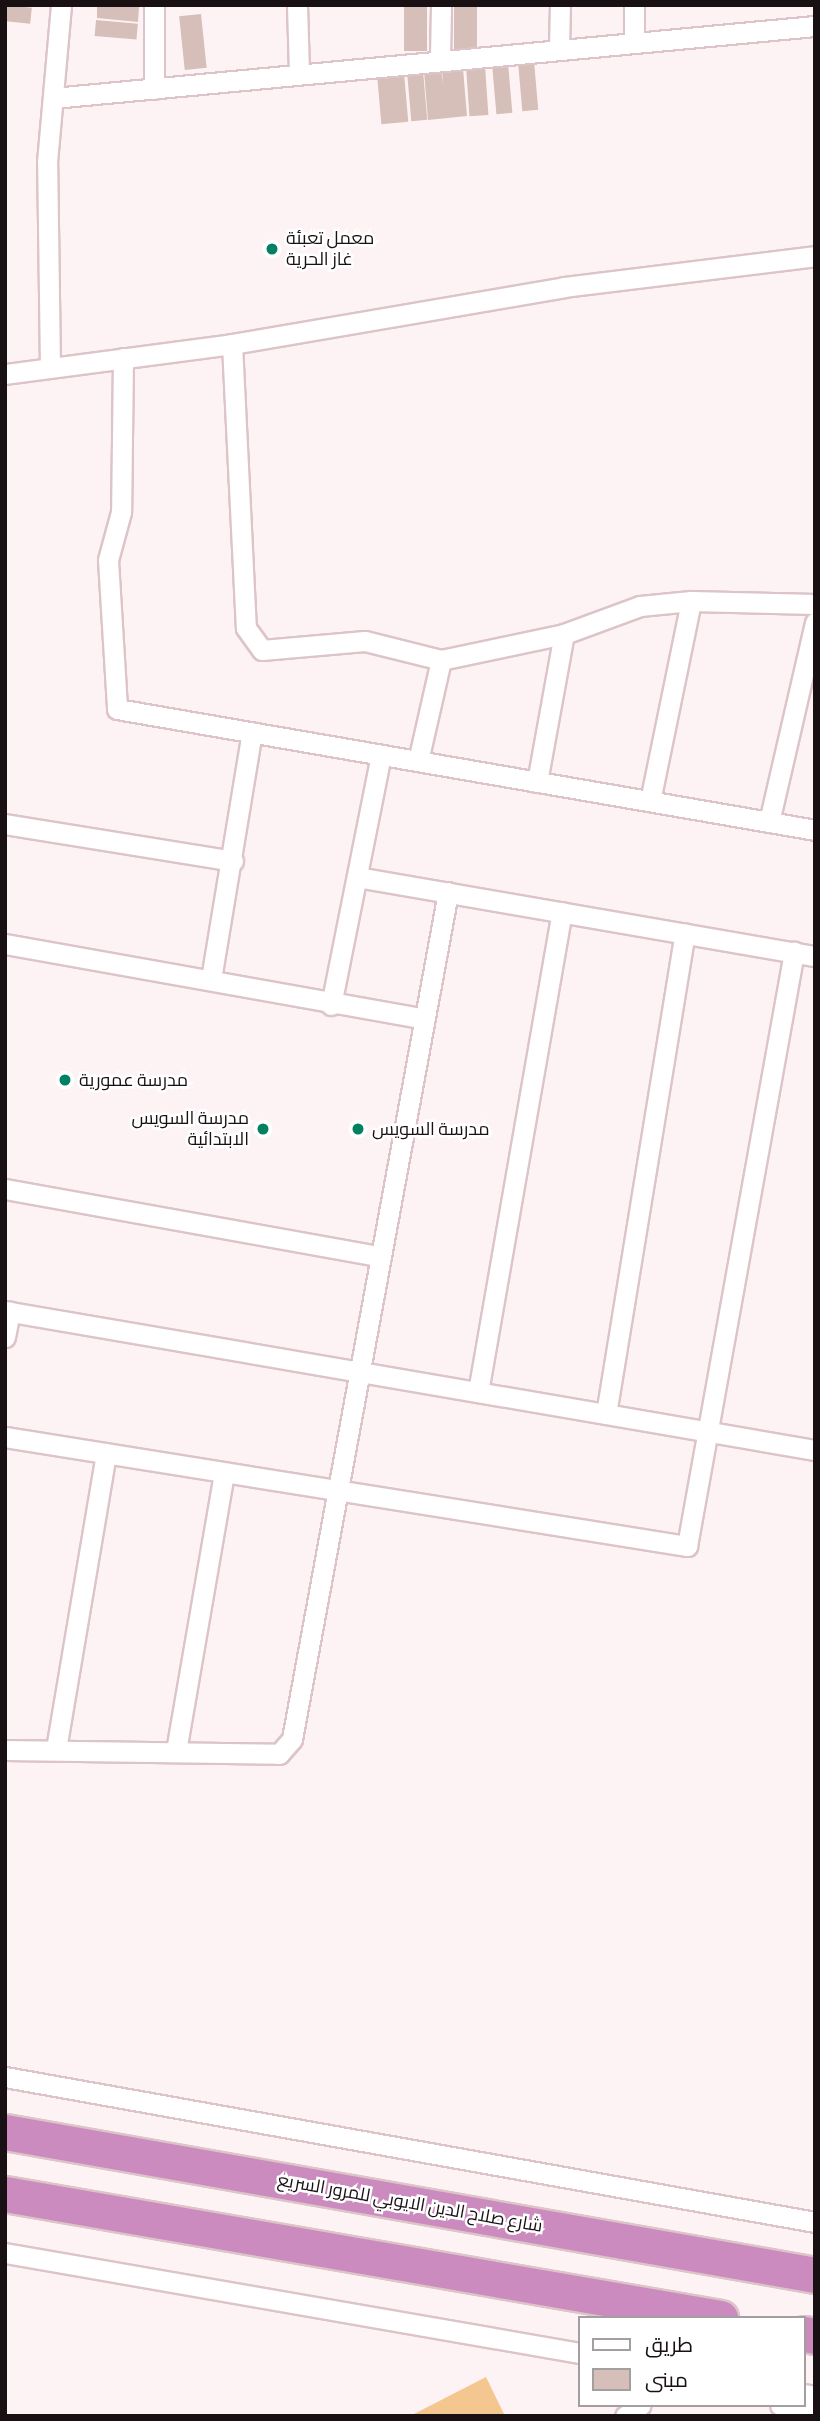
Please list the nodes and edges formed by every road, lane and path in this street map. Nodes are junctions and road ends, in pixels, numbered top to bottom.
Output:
1 (61, 5) edge
2 (154, 5) edge
3 (297, 5) edge
4 (441, 5) edge
5 (559, 5) edge
6 (634, 5) edge
7 (815, 26) edge
8 (634, 41) junction
9 (558, 48) junction
10 (440, 58) junction
11 (299, 74) junction
12 (154, 89) junction
13 (54, 98) junction
14 (815, 256) edge
15 (232, 344) junction
16 (123, 358) junction
17 (50, 367) junction
18 (5, 374) edge
19 (691, 600) junction
20 (815, 604) edge
21 (815, 622) edge
22 (564, 634) junction
23 (441, 660) junction
24 (252, 732) junction
25 (381, 754) junction
26 (418, 761) junction
27 (537, 782) junction
28 (650, 802) junction
29 (769, 822) junction
30 (5, 824) edge
31 (815, 830) edge
32 (233, 861) junction
33 (356, 877) junction
34 (448, 892) junction
35 (562, 912) junction
36 (685, 933) junction
37 (5, 944) edge
38 (794, 952) junction
39 (815, 956) edge
40 (211, 979) junction
41 (331, 1005) junction
42 (424, 1019) junction
43 (5, 1189) edge
44 (379, 1256) junction
45 (8, 1311) edge
46 (5, 1337) edge
47 (358, 1371) junction
48 (478, 1392) junction
49 (606, 1414) junction
50 (711, 1432) junction
51 (5, 1437) edge
52 (815, 1450) edge
53 (106, 1453) junction
54 (224, 1474) junction
55 (335, 1490) junction
56 (55, 1749) junction
57 (5, 1750) edge
58 (176, 1751) junction
59 (5, 2077) edge
60 (5, 2132) edge
61 (5, 2193) edge
62 (815, 2222) edge
63 (5, 2253) edge
64 (815, 2275) edge
65 (709, 2316) edge
66 (578, 2353) edge
67 (786, 2407) edge
68 (815, 2416) edge

1 - 13 street
2 - 12 street
3 - 11 street
4 - 10 street
5 - 9 street
6 - 8 street
7 - 8 street
8 - 9 street
9 - 10 street
10 - 11 street
11 - 12 street
12 - 13 street
13 - 17 street
14 - 15 street
15 - 16 street
15 - 23 street
16 - 17 street
16 - 24 street
17 - 18 street
19 - 20 street
19 - 22 street
19 - 28 street
21 - 29 street
22 - 23 street
22 - 27 street
23 - 26 street
24 - 25 street
24 - 32 street
25 - 26 street
25 - 33 street
26 - 27 street
27 - 28 street
28 - 29 street
29 - 31 street
30 - 32 street
32 - 40 street
33 - 34 street
33 - 41 street
34 - 35 street
34 - 42 street
35 - 36 street
35 - 48 street
36 - 38 street
36 - 49 street
37 - 40 street
38 - 39 street
38 - 50 street
40 - 41 street
41 - 42 street
42 - 44 street
43 - 44 street
44 - 47 street
45 - 46 street
45 - 47 street
47 - 48 street
47 - 55 street
48 - 49 street
49 - 50 street
50 - 52 street
50 - 55 street
51 - 53 street
53 - 54 street
53 - 56 street
54 - 55 street
54 - 58 street
55 - 58 street
56 - 57 street
56 - 58 street
59 - 62 street
60 - 64 highway, شارع صلاح الدين الايوبي للمرور السريع
61 - 65 highway
63 - 66 street
67 - 68 street

